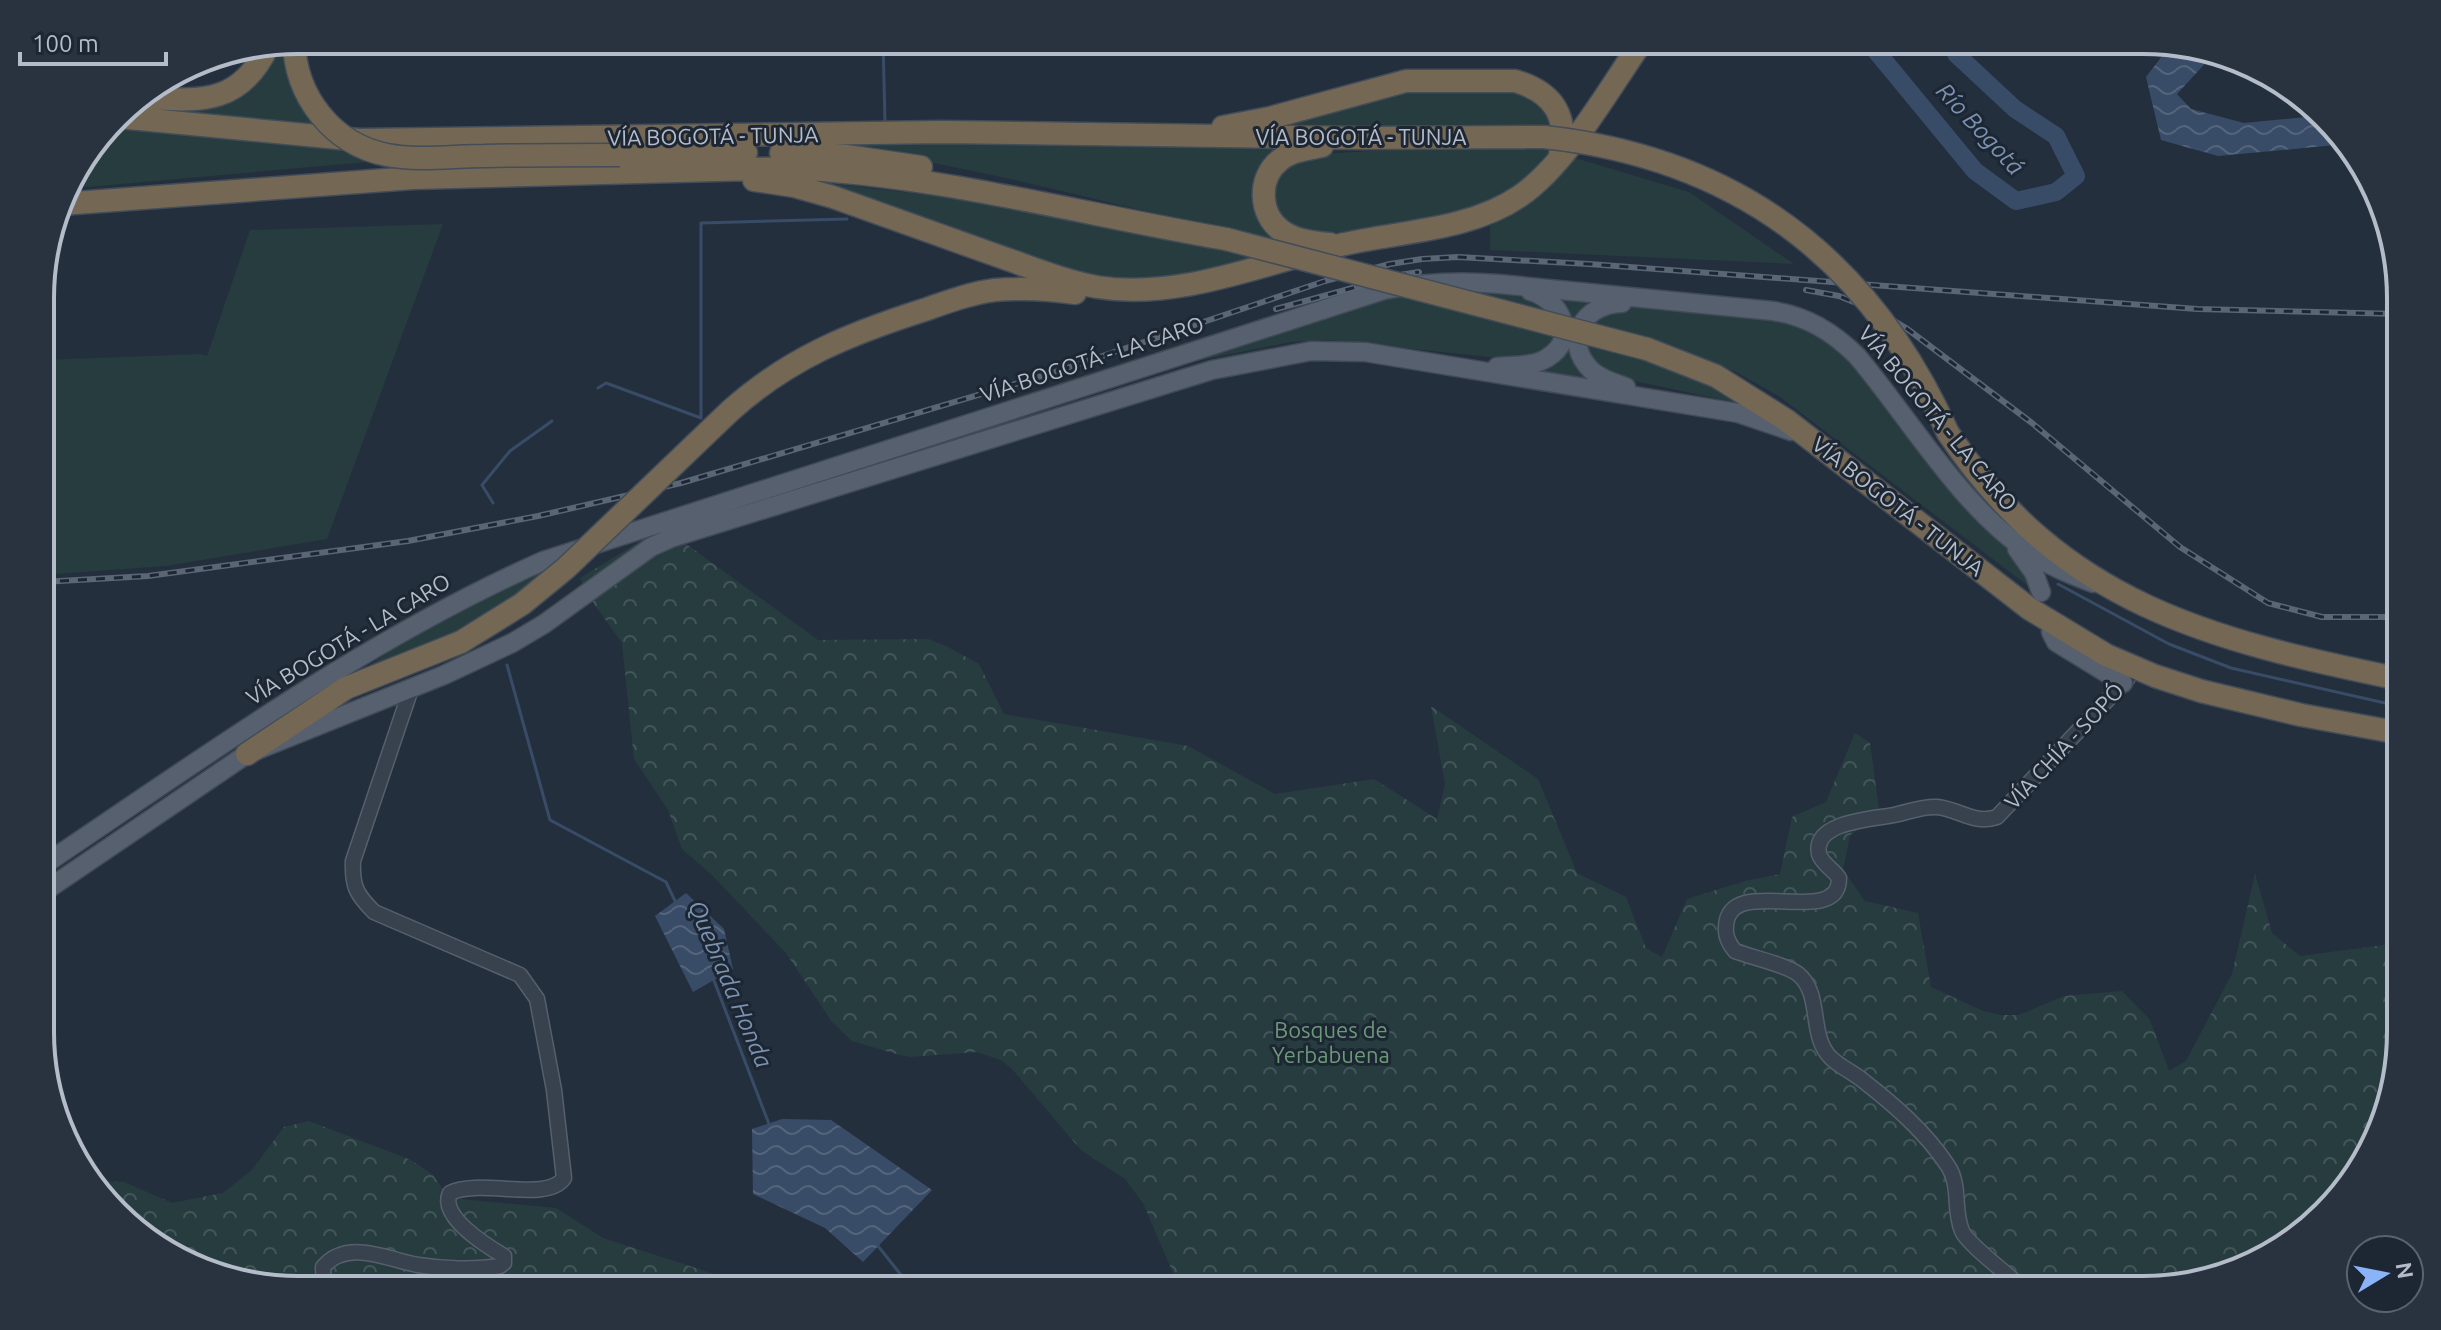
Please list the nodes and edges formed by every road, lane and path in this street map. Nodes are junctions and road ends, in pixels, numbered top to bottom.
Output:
1 (296, 54) edge
2 (1633, 54) edge
3 (262, 57) edge
4 (159, 99) edge
5 (134, 118) edge
6 (1113, 134) junction
7 (1362, 138) junction
8 (1560, 156) junction
9 (653, 171) junction
10 (74, 203) edge
11 (1226, 239) junction
12 (1341, 245) junction
13 (1499, 284) junction
14 (1149, 290) junction
15 (1713, 306) junction
16 (1470, 369) junction
17 (1662, 401) junction
18 (1809, 437) junction
19 (1992, 521) junction
20 (2041, 592) dead end
21 (2140, 602) junction
22 (2051, 632) dead end
23 (2130, 676) junction
24 (2387, 676) edge
25 (412, 686) junction
26 (2387, 730) edge
27 (247, 754) junction
28 (54, 858) edge
29 (54, 885) edge
30 (2008, 1275) edge
31 (323, 1276) edge

1 - 11 highway, bridge
2 - 8 highway
3 - 4 highway
5 - 6 highway, VÍA BOGOTÁ - TUNJA
6 - 7 highway, VÍA BOGOTÁ - TUNJA
6 - 8 highway
7 - 12 highway
7 - 21 highway, VÍA BOGOTÁ - TUNJA, bridge
8 - 12 highway
9 - 10 highway, VÍA BOGOTÁ - TUNJA
9 - 11 highway, VÍA BOGOTÁ - TUNJA
9 - 14 highway
11 - 18 highway, VÍA BOGOTÁ - TUNJA, bridge
12 - 14 highway
13 - 15 main road, VÍA BOGOTÁ - LA CARO
13 - 16 main road
13 - 28 main road, VÍA BOGOTÁ - LA CARO
14 - 27 highway, bridge
15 - 17 main road
15 - 19 main road, VÍA BOGOTÁ - LA CARO
16 - 17 main road, VÍA BOGOTÁ - LA CARO
16 - 25 main road, VÍA BOGOTÁ - LA CARO
17 - 18 main road, VÍA BOGOTÁ - LA CARO
18 - 23 highway, VÍA BOGOTÁ - TUNJA
19 - 20 main road
19 - 21 main road, VÍA BOGOTÁ - LA CARO
21 - 24 highway, VÍA BOGOTÁ - TUNJA
22 - 23 main road
23 - 26 highway, VÍA BOGOTÁ - TUNJA
23 - 30 street, VÍA CHÍA - SOPÓ
25 - 27 main road, VÍA BOGOTÁ - LA CARO
25 - 31 street
27 - 29 main road, VÍA BOGOTÁ - LA CARO

